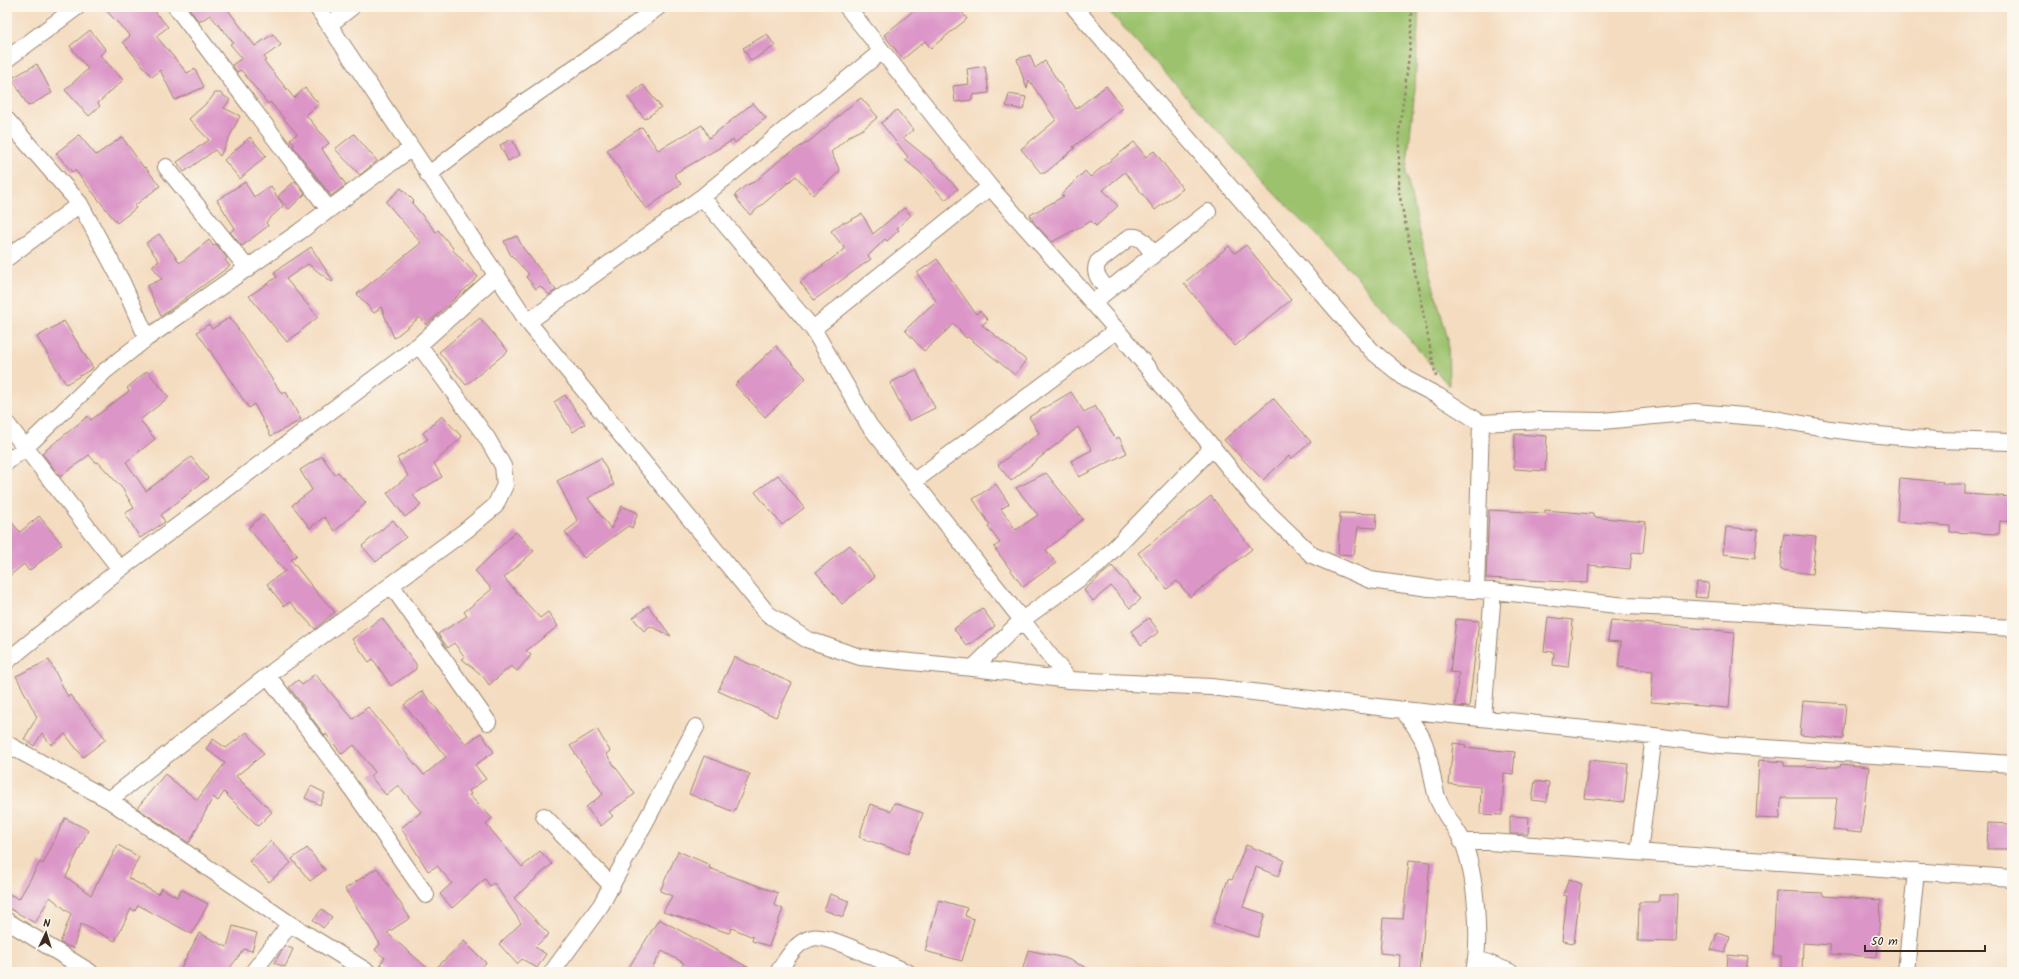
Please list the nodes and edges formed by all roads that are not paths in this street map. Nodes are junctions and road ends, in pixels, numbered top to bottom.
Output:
1 (78, 7) edge
2 (176, 7) edge
3 (317, 7) edge
4 (352, 7) edge
5 (658, 7) edge
6 (847, 7) edge
7 (1074, 7) edge
8 (329, 25) junction
9 (882, 51) junction
10 (7, 59) edge
11 (7, 120) edge
12 (410, 149) junction
13 (166, 167) dead end
14 (428, 175) junction
15 (990, 187) junction
16 (702, 197) junction
17 (80, 204) junction
18 (329, 210) junction
19 (1208, 212) dead end
20 (1153, 254) junction
21 (7, 258) edge
22 (248, 269) junction
23 (496, 276) junction
24 (1107, 290) junction
25 (1092, 303) junction
26 (528, 322) junction
27 (813, 329) junction
28 (1117, 330) junction
29 (147, 338) junction
30 (418, 346) junction
31 (1481, 423) junction
32 (7, 424) edge
33 (2012, 442) edge
34 (26, 447) junction
35 (1213, 447) junction
36 (7, 462) edge
37 (913, 482) junction
38 (120, 569) junction
39 (391, 585) junction
40 (1476, 590) junction
41 (1493, 591) junction
42 (1022, 620) junction
43 (2012, 628) edge
44 (7, 661) edge
45 (973, 668) junction
46 (268, 676) junction
47 (1069, 680) junction
48 (1403, 710) junction
49 (1483, 718) junction
50 (488, 722) dead end
51 (696, 727) dead end
52 (1654, 736) junction
53 (7, 744) edge
54 (2012, 764) edge
55 (109, 800) junction
56 (544, 816) dead end
57 (1462, 842) junction
58 (1639, 852) junction
59 (1916, 871) junction
60 (2012, 878) edge
61 (612, 886) junction
62 (426, 895) dead end
63 (7, 921) edge
64 (290, 924) junction
65 (1475, 965) edge
66 (90, 972) edge
67 (253, 972) edge
68 (368, 972) edge
69 (552, 972) edge
70 (778, 972) edge
71 (907, 972) edge
72 (1510, 972) edge
73 (1906, 972) edge

1 - 10 street
2 - 18 street
3 - 8 street
4 - 8 street
5 - 14 street
6 - 9 street
7 - 31 street
8 - 12 street
9 - 15 street
9 - 16 street
11 - 17 street
12 - 14 street
12 - 18 street
13 - 22 street
14 - 23 street
15 - 25 street
15 - 27 street
16 - 26 street
16 - 27 street
17 - 21 street
17 - 29 street
18 - 22 street
19 - 20 street
20 - 24 street
20 - 24 street
22 - 29 street
23 - 26 street
23 - 30 street
24 - 25 street
25 - 28 street
26 - 45 street
27 - 37 street
28 - 35 street
28 - 37 street
29 - 34 street
30 - 38 street
30 - 39 street
31 - 33 street
31 - 40 street
32 - 34 street
34 - 36 street
34 - 38 street
35 - 40 street
35 - 42 street
37 - 42 street
38 - 44 street
39 - 46 street
39 - 50 street
40 - 41 street
41 - 43 street
41 - 49 street
42 - 45 street
42 - 47 street
45 - 47 street
46 - 55 street
46 - 62 street
47 - 48 street
48 - 49 street
48 - 57 street
49 - 52 street
51 - 61 street
52 - 54 street
52 - 58 street
53 - 55 street
55 - 64 street
56 - 61 street
57 - 58 street
57 - 65 street
58 - 59 street
59 - 60 street
59 - 73 street
61 - 69 street
63 - 66 street
64 - 67 street
64 - 68 street
65 - 72 street
70 - 71 street

